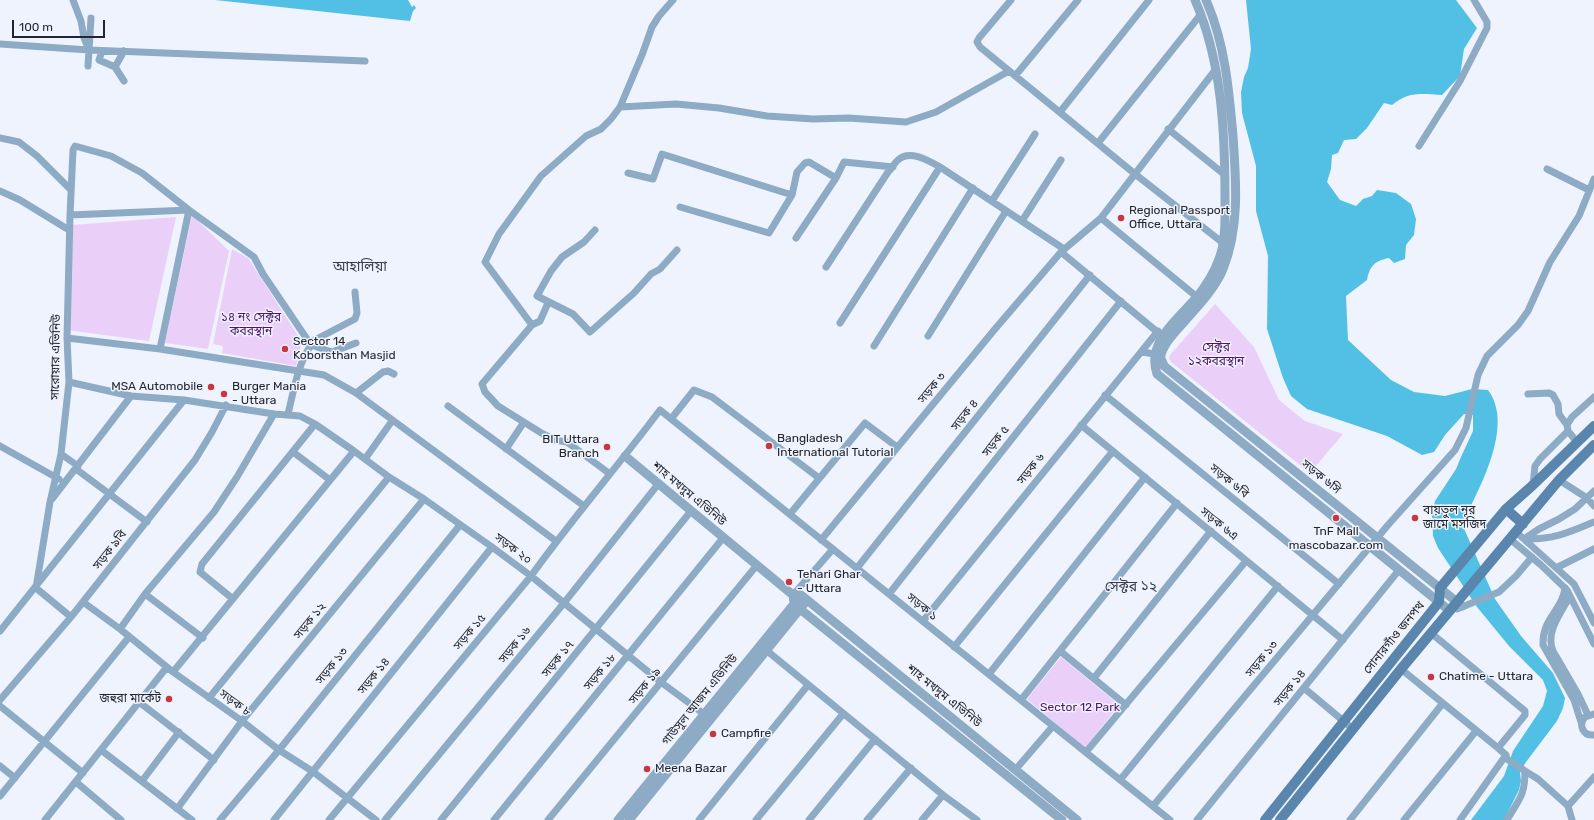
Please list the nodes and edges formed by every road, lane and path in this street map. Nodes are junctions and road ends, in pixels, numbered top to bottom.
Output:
1 (73, 0) edge
2 (673, 0) edge
3 (1010, 0) edge
4 (1078, 0) edge
5 (1149, 0) edge
6 (1195, 0) edge
7 (1206, 0) edge
8 (1474, 0) edge
9 (1201, 14) junction
10 (92, 18) dead end
11 (0, 44) edge
12 (89, 50) junction
13 (102, 50) junction
14 (124, 52) junction
15 (365, 61) dead end
16 (88, 66) dead end
17 (114, 67) junction
18 (1216, 69) junction
19 (1012, 73) junction
20 (124, 81) dead end
21 (620, 107) junction
22 (1060, 112) junction
23 (1168, 129) junction
24 (1035, 134) dead end
25 (0, 138) edge
26 (1098, 144) junction
27 (1419, 146) dead end
28 (1061, 160) dead end
29 (893, 167) junction
30 (940, 168) junction
31 (1547, 169) dead end
32 (628, 173) dead end
33 (1134, 174) junction
34 (1225, 175) junction
35 (836, 178) junction
36 (1594, 178) edge
37 (973, 188) junction
38 (71, 190) junction
39 (1590, 190) junction
40 (0, 191) edge
41 (792, 195) junction
42 (992, 201) junction
43 (680, 208) dead end
44 (189, 210) junction
45 (1006, 211) junction
46 (70, 216) junction
47 (1101, 218) junction
48 (1022, 221) junction
49 (69, 230) junction
50 (595, 230) dead end
51 (796, 238) dead end
52 (1223, 243) junction
53 (677, 250) dead end
54 (1063, 250) junction
55 (826, 267) dead end
56 (1090, 275) junction
57 (355, 292) dead end
58 (1197, 297) junction
59 (1121, 301) junction
60 (548, 303) junction
61 (840, 323) dead end
62 (532, 326) junction
63 (1160, 334) junction
64 (928, 336) dead end
65 (67, 338) junction
66 (356, 343) dead end
67 (310, 344) junction
68 (874, 346) dead end
69 (160, 349) junction
70 (1141, 352) junction
71 (1159, 361) junction
72 (298, 370) junction
73 (394, 374) dead end
74 (69, 382) junction
75 (356, 393) junction
76 (1528, 394) dead end
77 (1106, 395) junction
78 (131, 396) junction
79 (1594, 397) edge
80 (184, 400) junction
81 (226, 405) junction
82 (448, 406) dead end
83 (660, 410) joint
84 (274, 414) junction
85 (288, 414) junction
86 (671, 419) junction
87 (1231, 420) junction
88 (392, 421) junction
89 (524, 422) junction
90 (315, 424) junction
91 (1081, 425) junction
92 (1594, 426) edge
93 (1224, 428) junction
94 (1568, 428) junction
95 (1577, 442) junction
96 (1594, 445) edge
97 (0, 446) edge
98 (897, 447) junction
99 (506, 449) junction
100 (354, 451) junction
101 (1113, 451) junction
102 (293, 452) junction
103 (60, 454) junction
104 (625, 456) junction
105 (365, 459) junction
106 (77, 468) junction
107 (610, 474) junction
108 (389, 477) junction
109 (1145, 477) junction
110 (56, 478) junction
111 (819, 478) junction
112 (330, 480) junction
113 (1559, 480) junction
114 (67, 481) junction
115 (659, 483) junction
116 (1533, 486) junction
117 (1594, 492) edge
118 (110, 494) junction
119 (1587, 498) junction
120 (424, 499) junction
121 (50, 502) junction
122 (1177, 503) junction
123 (584, 506) junction
124 (1594, 506) edge
125 (1506, 509) junction
126 (691, 511) junction
127 (790, 514) junction
128 (147, 522) junction
129 (1594, 522) edge
130 (460, 525) junction
131 (1211, 531) junction
132 (1516, 532) junction
133 (724, 538) junction
134 (1377, 538) junction
135 (1524, 539) junction
136 (821, 540) junction
137 (556, 541) junction
138 (1370, 546) junction
139 (492, 547) junction
140 (833, 549) junction
141 (1594, 549) edge
142 (1532, 557) junction
143 (1246, 560) junction
144 (757, 565) junction
145 (857, 568) junction
146 (1556, 568) junction
147 (1399, 570) junction
148 (531, 576) junction
149 (1339, 584) junction
150 (1278, 586) junction
151 (36, 588) junction
152 (1440, 588) junction
153 (1565, 588) junction
154 (145, 594) junction
155 (889, 594) junction
156 (1570, 596) junction
157 (233, 599) junction
158 (799, 601) junction
159 (1461, 601) junction
160 (83, 602) junction
161 (1439, 602) junction
162 (564, 603) junction
163 (1450, 611) junction
164 (1313, 615) junction
165 (71, 617) junction
166 (923, 621) junction
167 (1594, 623) edge
168 (120, 629) junction
169 (596, 629) junction
170 (0, 631) edge
171 (1431, 633) junction
172 (129, 637) junction
173 (203, 638) junction
174 (1343, 640) junction
175 (1594, 644) edge
176 (954, 647) junction
177 (766, 650) junction
178 (1060, 651) junction
179 (628, 656) junction
180 (1401, 669) junction
181 (170, 670) junction
182 (897, 674) junction
183 (989, 674) junction
184 (1094, 678) junction
185 (890, 682) junction
186 (662, 683) junction
187 (808, 685) junction
188 (1304, 688) junction
189 (209, 698) junction
190 (0, 700) edge
191 (1021, 700) junction
192 (139, 702) junction
193 (1443, 703) junction
194 (1126, 705) junction
195 (0, 706) edge
196 (704, 714) junction
197 (843, 714) junction
198 (1591, 714) edge
199 (242, 721) junction
200 (1344, 721) junction
201 (1581, 722) junction
202 (1053, 726) junction
203 (1353, 729) junction
204 (1476, 731) junction
205 (179, 732) junction
206 (1594, 735) edge
207 (875, 739) junction
208 (44, 741) junction
209 (1498, 748) junction
210 (101, 750) junction
211 (279, 750) junction
212 (1086, 752) junction
213 (1507, 757) junction
214 (214, 760) junction
215 (0, 766) edge
216 (911, 768) junction
217 (1016, 769) junction
218 (1524, 770) junction
219 (312, 771) junction
220 (83, 772) junction
221 (1024, 775) junction
222 (1594, 777) edge
223 (15, 778) junction
224 (1120, 780) junction
225 (142, 781) junction
226 (76, 782) junction
227 (1017, 784) junction
228 (943, 795) junction
229 (0, 796) edge
230 (347, 797) junction
231 (1153, 806) junction
232 (1568, 806) junction
233 (177, 809) junction
234 (48, 819) edge
235 (121, 820) edge
236 (192, 820) edge
237 (220, 820) edge
238 (274, 820) edge
239 (329, 820) edge
240 (376, 820) edge
241 (385, 820) edge
242 (441, 820) edge
243 (494, 820) edge
244 (548, 820) edge
245 (618, 820) edge
246 (630, 820) edge
247 (699, 820) edge
248 (756, 820) edge
249 (809, 820) edge
250 (867, 820) edge
251 (922, 820) edge
252 (977, 820) edge
253 (1062, 820) edge
254 (1077, 820) edge
255 (1170, 820) edge
256 (1197, 820) edge
257 (1265, 820) edge
258 (1280, 820) edge
259 (1350, 820) edge
260 (1404, 820) edge
261 (1460, 820) edge
262 (1507, 820) edge
263 (1572, 820) edge

1 - 12 street
2 - 21 street
3 - 19 street
4 - 19 street
5 - 22 street
6 - 9 street
7 - 71 street
8 - 27 street
9 - 18 street
9 - 26 street
10 - 12 street
11 - 12 street
12 - 13 street
12 - 16 street
13 - 14 street
13 - 17 street
14 - 15 street
14 - 17 street
17 - 20 street
18 - 23 street, সড়ক ৩
18 - 34 street
19 - 21 street
19 - 22 street
21 - 62 street
22 - 26 street
23 - 33 street, সড়ক ৩
23 - 34 street
24 - 42 street
25 - 38 street
26 - 33 street
28 - 48 street
29 - 30 street
29 - 35 street
29 - 55 street
30 - 37 street
30 - 61 street
31 - 39 street
32 - 41 street
33 - 47 street, সড়ক ৩
33 - 52 street
34 - 52 street
35 - 41 street
35 - 51 street
36 - 39 street, সড়ক ১৩
37 - 42 street
37 - 68 street
38 - 44 street, সারোয়ার এভিনিউ
38 - 46 street, সারোয়ার এভিনিউ
39 - 134 street, সড়ক ১৩
40 - 49 street
41 - 43 street
42 - 45 street
44 - 46 street
44 - 67 street
44 - 69 street
45 - 48 street
45 - 64 street
46 - 49 street, সারোয়ার এভিনিউ
47 - 54 street, সড়ক ৩
47 - 58 street
48 - 54 street
49 - 65 street, সারোয়ার এভিনিউ
50 - 60 street
52 - 58 street
53 - 60 street
54 - 56 street
54 - 98 street, সড়ক ৩
56 - 59 street
56 - 145 street, সড়ক ৪
57 - 67 street
58 - 63 street
59 - 63 street
59 - 155 street, সড়ক ৫
60 - 62 street
62 - 89 street
63 - 70 street, সড়ক ৬
63 - 71 street
65 - 69 street
65 - 74 street, সারোয়ার এভিনিউ
66 - 67 street
67 - 72 street
69 - 72 street
70 - 71 street
70 - 77 street, সড়ক ৬
71 - 87 street, সড়ক ৬সি
71 - 93 street, সড়ক ৬সি
72 - 75 street
72 - 85 street
73 - 75 street
74 - 78 street, সড়ক ২০
74 - 103 street, সারোয়ার এভিনিউ
75 - 88 street
76 - 94 street
77 - 91 street, সড়ক ৬
77 - 149 street, সড়ক ৬বি
78 - 80 street, সড়ক ২০
78 - 106 street
79 - 94 street
80 - 81 street, সড়ক ২০
80 - 118 street
81 - 84 street, সড়ক ২০
81 - 128 street, সড়ক ৯বি
82 - 99 street
83 - 86 street, সড়ক ১
83 - 104 street, সড়ক ১৫
84 - 85 street, সড়ক ২০
84 - 154 street
85 - 90 street, সড়ক ২০
86 - 111 street
86 - 127 street, সড়ক ১
87 - 93 street
87 - 134 street, সড়ক ৬সি
88 - 105 street
88 - 137 street
89 - 99 street
89 - 107 street
90 - 100 street, সড়ক ২০
90 - 102 street
91 - 101 street, সড়ক ৬এ
91 - 166 street, সড়ক ৬
92 - 95 main road
93 - 138 street, সড়ক ৬সি
94 - 95 street
94 - 116 street
95 - 116 main road
96 - 113 main road, সোনারগাঁও জনপথ
97 - 110 street
98 - 111 street
98 - 136 street, সড়ক ৩
99 - 123 street
100 - 105 street, সড়ক ২০
100 - 112 street
101 - 109 street, সড়ক ৬এ
101 - 176 street
102 - 112 street
102 - 157 street
103 - 106 street
103 - 110 street, সারোয়ার এভিনিউ
104 - 107 street, সড়ক ১৫
104 - 115 street, শাহ মখদুম এভিনিউ
105 - 108 street, সড়ক ২০
106 - 114 street
106 - 118 street
107 - 123 street, সড়ক ১৫
108 - 120 street, সড়ক ২০
108 - 189 street
109 - 122 street, সড়ক ৬এ
109 - 183 street
110 - 114 street
110 - 121 street, সারোয়ার এভিনিউ
111 - 127 street
112 - 157 street
113 - 119 street
113 - 132 main road, সোনারগাঁও জনপথ
114 - 121 street
115 - 126 street, শাহ মখদুম এভিনিউ
115 - 162 street, সড়ক ১৬
116 - 125 main road
117 - 119 street
118 - 128 street
118 - 151 street
119 - 124 street
119 - 135 street
120 - 130 street, সড়ক ২০
120 - 199 street, সড়ক ১২
121 - 151 street, সারোয়ার এভিনিউ
122 - 131 street, সড়ক ৬এ
122 - 178 street
123 - 137 street, সড়ক ১৫
125 - 132 main road
125 - 152 main road
126 - 133 street, শাহ মখদুম এভিনিউ
126 - 169 street, সড়ক ১৭
127 - 136 street, সড়ক ১
128 - 160 street, সড়ক ৯বি
129 - 135 street
130 - 139 street, সড়ক ২০
130 - 211 street, সড়ক ১৩
131 - 143 street, সড়ক ৬এ
131 - 184 street
132 - 135 street
132 - 142 street
132 - 159 main road, সোনারগাঁও জনপথ
133 - 144 street, শাহ মখদুম এভিনিউ
133 - 179 street, সড়ক ১৮
134 - 138 street, সড়ক ১৩
134 - 152 street, সড়ক ৬সি
135 - 146 street
136 - 140 street, সড়ক ১
137 - 148 street, সড়ক ১৫
138 - 147 street, সড়ক ৬সি
138 - 149 street, সড়ক ১৩
139 - 148 street, সড়ক ২০
139 - 219 street, সড়ক ১৪
140 - 145 street, সড়ক ১
140 - 158 street
141 - 146 street
142 - 153 street
142 - 159 street
143 - 150 street, সড়ক ৬এ
143 - 194 street
144 - 158 street, শাহ মখদুম এভিনিউ
144 - 186 street, সড়ক ১৯
145 - 155 street, সড়ক ১
146 - 167 street
147 - 161 street, সড়ক ৬সি
147 - 174 street, সড়ক ১৪
148 - 162 street, সড়ক ২০
148 - 230 street, সড়ক ১৫
149 - 164 street, সড়ক ১৩
150 - 164 street, সড়ক ৬এ
150 - 224 street
151 - 165 street
151 - 170 street
152 - 159 street, সড়ক ৬সি
152 - 161 main road, সোনারগাঁও জনপথ
153 - 156 street
153 - 201 street
154 - 168 street
154 - 173 street
155 - 166 street, সড়ক ১
156 - 175 street
156 - 198 street
157 - 173 street
158 - 177 street, গাউসুল আজম এভিনিউ
158 - 182 street, শাহ মখদুম এভিনিউ
158 - 185 street, শাহ মখদুম এভিনিউ
158 - 196 street, গাউসুল আজম এভিনিউ
159 - 163 main road, সোনারগাঁও জনপথ
160 - 165 street, সড়ক ৯বি
160 - 168 street, সড়ক ৮
161 - 163 street, সড়ক ৬সি
161 - 200 main road, সোনারগাঁও জনপথ
162 - 169 street, সড়ক ২০
162 - 241 street, সড়ক ১৬
163 - 171 main road, সোনারগাঁও জনপথ
164 - 174 street, সড়ক ৬এ
164 - 231 street, সড়ক ১৩
165 - 190 street, সড়ক ৯বি
166 - 176 street, সড়ক ১
168 - 172 street, সড়ক ৮
169 - 179 street, সড়ক ২০
169 - 242 street, সড়ক ১৭
171 - 180 main road, সোনারগাঁও জনপথ
171 - 209 street
172 - 181 street, সড়ক ৮
172 - 208 street
173 - 181 street
174 - 188 street, সড়ক ১৪
176 - 183 street, সড়ক ১
177 - 187 street
177 - 246 street, গাউসুল আজম এভিনিউ
178 - 184 street
178 - 191 street
179 - 186 street, সড়ক ২০
179 - 243 street, সড়ক ১৮
180 - 193 street
180 - 203 main road, সোনারগাঁও জনপথ
181 - 189 street, সড়ক ৮
181 - 192 street
182 - 185 street
182 - 217 street, শাহ মখদুম এভিনিউ
183 - 191 street, সড়ক ১
184 - 194 street
185 - 227 street, শাহ মখদুম এভিনিউ
186 - 196 street, সড়ক ২০
186 - 244 street, সড়ক ১৯
187 - 197 street
187 - 247 street
188 - 200 street
188 - 256 street, সড়ক ১৪
189 - 199 street, সড়ক ৮
191 - 202 street, সড়ক ১
192 - 205 street
192 - 210 street
193 - 204 street
193 - 259 street
194 - 212 street
195 - 208 street
196 - 245 street, গাউসুল আজম এভিনিউ
197 - 207 street
197 - 248 street
198 - 201 street
199 - 211 street, সড়ক ৮
199 - 214 street, সড়ক ১২
200 - 203 street
200 - 257 main road, সোনারগাঁও জনপথ
201 - 206 street
202 - 212 street, সড়ক ১
202 - 217 street
203 - 258 main road, সোনারগাঁও জনপথ
204 - 209 street
204 - 260 street
205 - 214 street
205 - 225 street
207 - 216 street
207 - 249 street
208 - 220 street
208 - 223 street
209 - 213 street
210 - 220 street
210 - 225 street
211 - 219 street, সড়ক ৮
211 - 237 street, সড়ক ১৩
212 - 224 street, সড়ক ১
213 - 218 street
213 - 261 street
214 - 233 street, সড়ক ১২
215 - 223 street
216 - 228 street
216 - 250 street
217 - 221 street, শাহ মখদুম এভিনিউ
218 - 232 street
218 - 262 street
219 - 230 street, সড়ক ৮
219 - 238 street, সড়ক ১৪
220 - 226 street
221 - 227 street
221 - 254 street, শাহ মখদুম এভিনিউ
222 - 232 street
223 - 229 street
224 - 231 street, সড়ক ১
225 - 233 street
226 - 234 street
226 - 235 street
227 - 253 street, শাহ মখদুম এভিনিউ
228 - 251 street
228 - 252 street
230 - 239 street, সড়ক ১৫
230 - 240 street, সড়ক ৮
231 - 255 street, সড়ক ১
232 - 263 street
233 - 236 street

